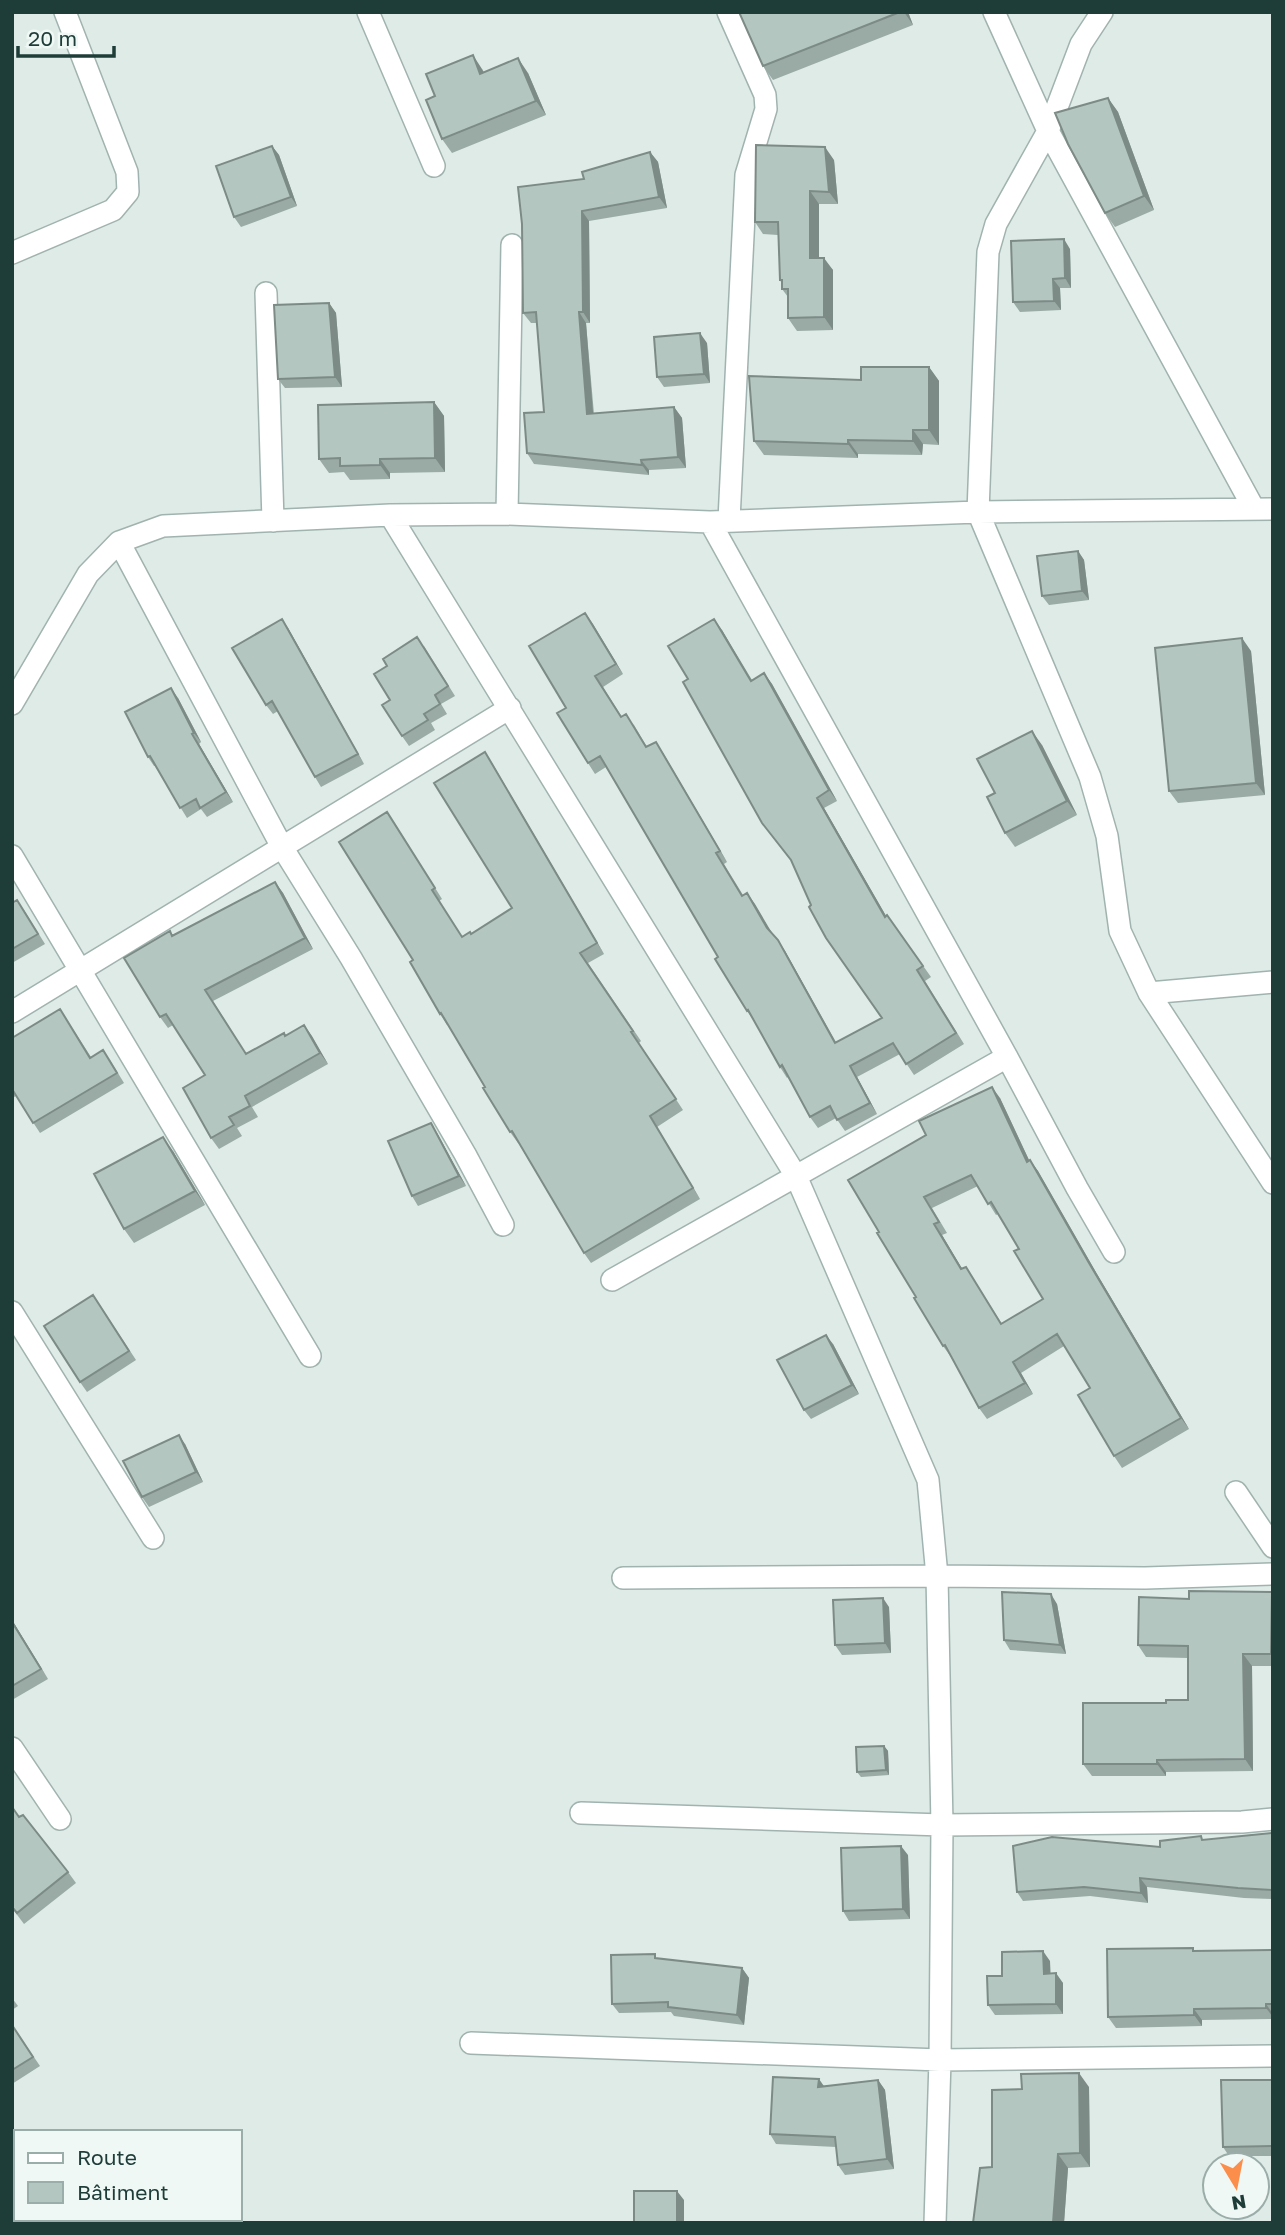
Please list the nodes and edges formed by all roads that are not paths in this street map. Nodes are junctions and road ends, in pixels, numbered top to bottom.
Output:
1 (65, 12) edge
2 (368, 12) edge
3 (728, 12) edge
4 (994, 12) edge
5 (1102, 12) edge
6 (1048, 131) junction
7 (434, 166) dead end
8 (512, 245) dead end
9 (12, 253) edge
10 (266, 293) dead end
11 (1264, 509) edge
12 (978, 512) junction
13 (507, 514) junction
14 (390, 515) junction
15 (273, 521) junction
16 (720, 521) junction
17 (119, 542) junction
18 (19, 673) edge
19 (12, 704) edge
20 (510, 708) junction
21 (282, 848) junction
22 (12, 856) edge
23 (80, 969) junction
24 (1273, 982) edge
25 (1149, 993) junction
26 (12, 1013) edge
27 (1007, 1057) junction
28 (796, 1176) junction
29 (1273, 1183) edge
30 (503, 1226) dead end
31 (1114, 1252) dead end
32 (612, 1280) dead end
33 (12, 1312) edge
34 (310, 1356) dead end
35 (1236, 1492) dead end
36 (153, 1538) dead end
37 (1273, 1547) edge
38 (1273, 1574) edge
39 (937, 1576) junction
40 (623, 1578) dead end
41 (12, 1748) edge
42 (581, 1813) dead end
43 (60, 1819) dead end
44 (1273, 1819) edge
45 (942, 1825) junction
46 (471, 2043) dead end
47 (1273, 2056) edge
48 (940, 2060) junction
49 (935, 2223) edge

1 - 9 street
2 - 7 street
3 - 16 street
4 - 6 street
5 - 6 street
6 - 11 street
6 - 12 street
8 - 13 street
10 - 15 street
11 - 12 street
12 - 16 street
12 - 25 street
13 - 14 street
13 - 16 street
14 - 15 street
14 - 20 street
15 - 17 street
16 - 27 street
17 - 18 street
17 - 21 street
18 - 19 street
20 - 21 street
20 - 28 street
21 - 23 street
21 - 30 street
22 - 23 street
23 - 26 street
23 - 34 street
24 - 25 street
25 - 29 street
27 - 28 street
27 - 31 street
28 - 32 street
28 - 39 street
33 - 36 street
35 - 37 street
38 - 39 street
39 - 40 street
39 - 45 street
41 - 43 street
42 - 45 street
44 - 45 street
45 - 48 street
46 - 48 street
47 - 48 street
48 - 49 street

